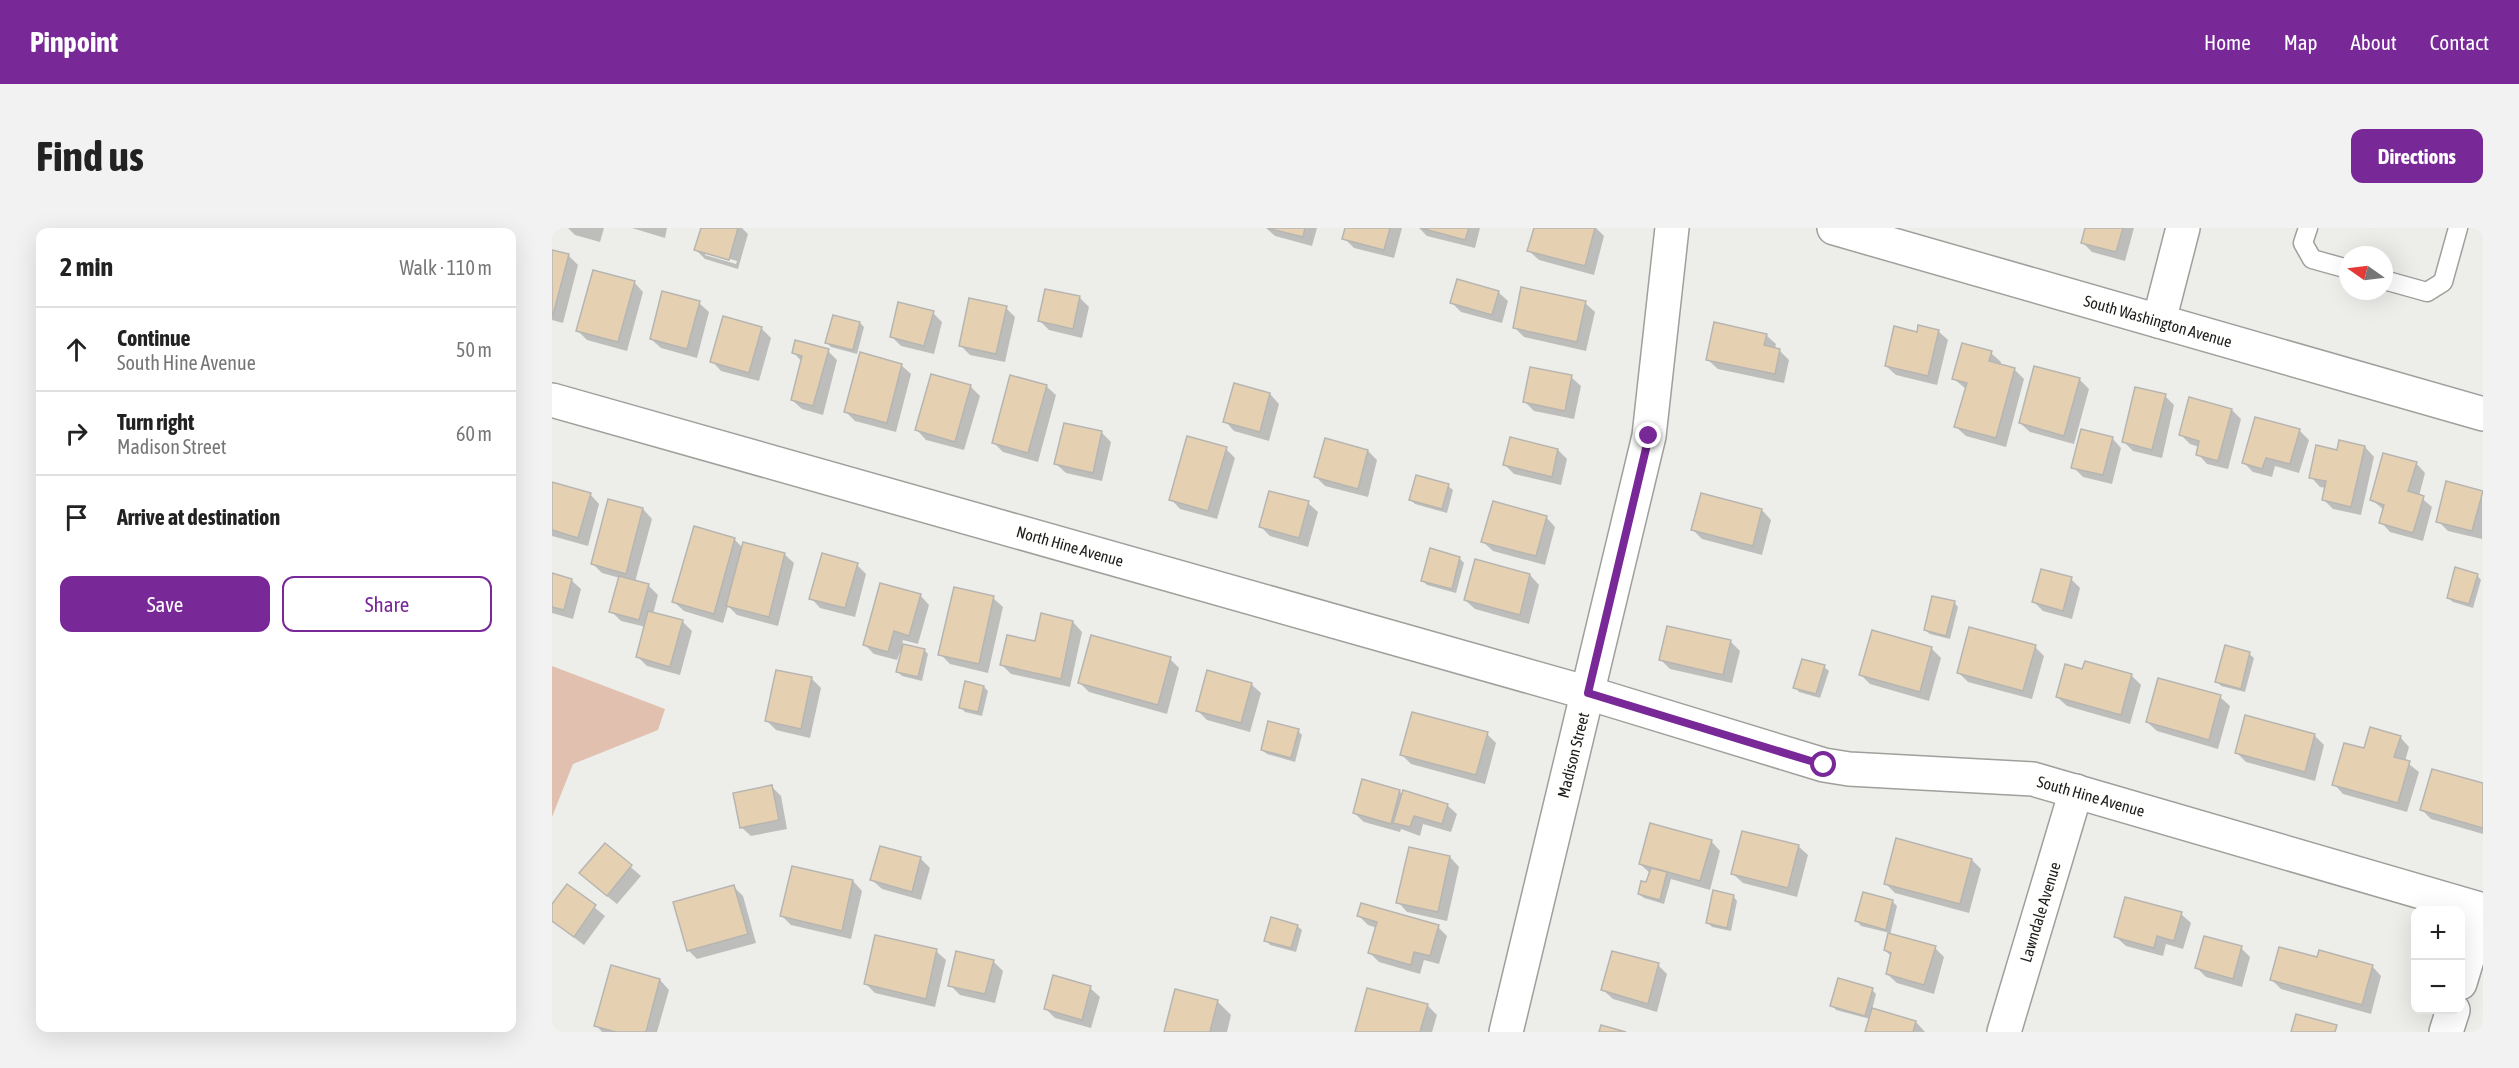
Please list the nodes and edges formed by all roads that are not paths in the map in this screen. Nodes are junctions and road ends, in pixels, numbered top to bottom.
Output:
1 (1672, 228) edge
2 (1834, 228) edge
3 (2183, 228) edge
4 (2308, 228) edge
5 (2458, 228) edge
6 (2339, 266) edge
7 (2393, 283) edge
8 (2159, 321) junction
9 (552, 400) edge
10 (2483, 414) edge
11 (1588, 693) junction
12 (2076, 791) junction
13 (2482, 910) edge
14 (2465, 966) edge
15 (2452, 1014) edge
16 (1506, 1032) edge
17 (2004, 1032) edge
18 (2446, 1032) edge

1 - 11 street, Madison Street
2 - 8 street, South Washington Avenue
3 - 8 street
4 - 6 lane
5 - 7 lane
8 - 10 street, South Washington Avenue
9 - 11 street, North Hine Avenue
11 - 12 street, South Hine Avenue
11 - 16 street, Madison Street
12 - 13 street, South Hine Avenue
12 - 17 street, Lawndale Avenue
13 - 14 street
15 - 18 street

